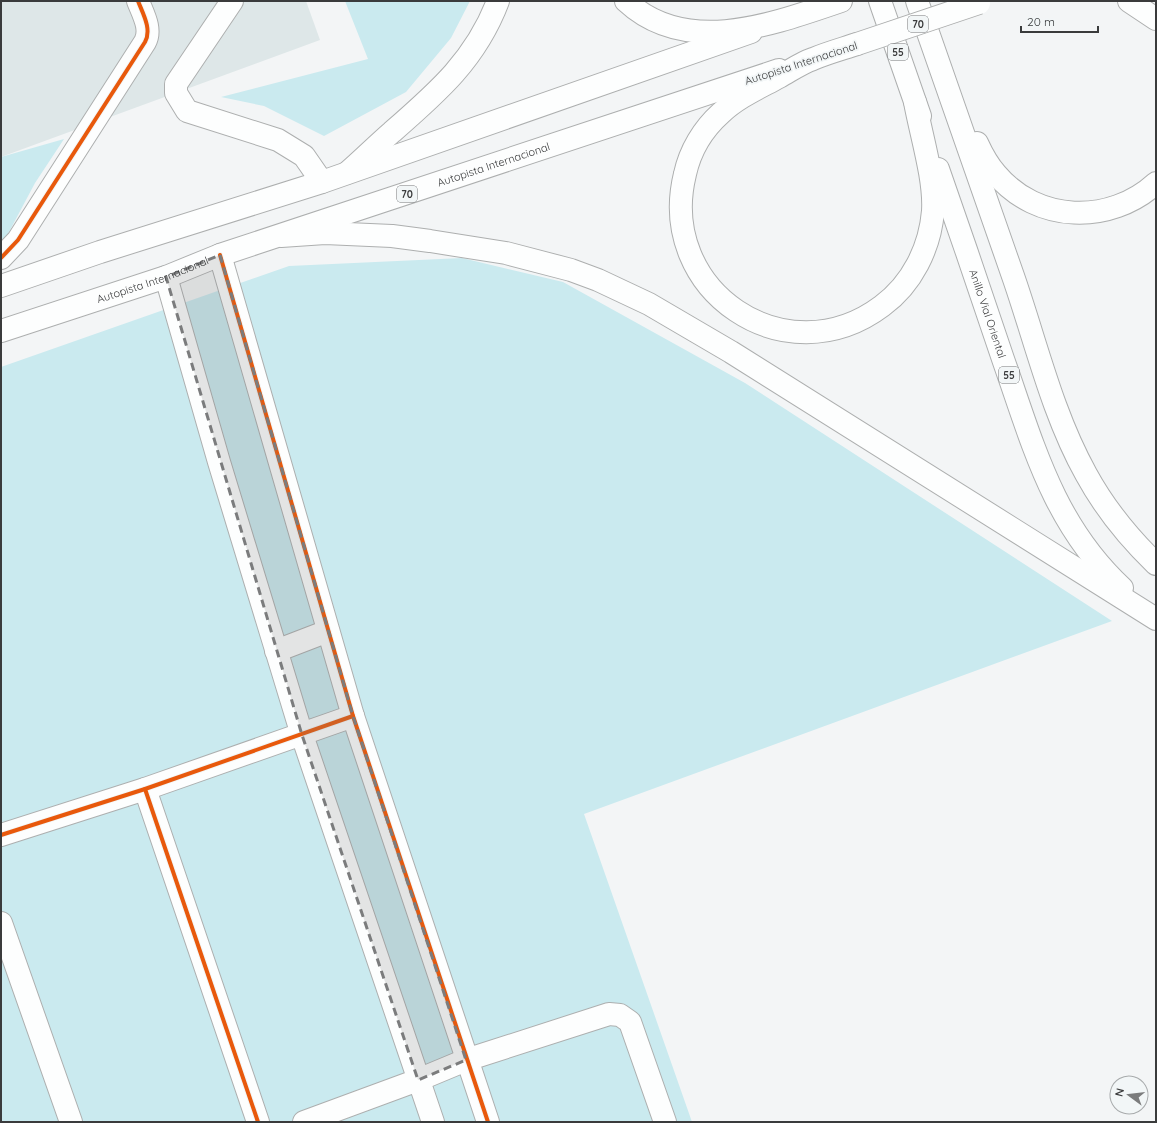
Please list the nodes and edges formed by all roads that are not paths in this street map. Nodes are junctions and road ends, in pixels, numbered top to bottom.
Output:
1 (138, 1) edge
2 (232, 1) edge
3 (498, 1) edge
4 (626, 1) edge
5 (841, 1) edge
6 (880, 1) edge
7 (917, 1) edge
8 (1129, 1) edge
9 (983, 2) edge
10 (801, 15) junction
11 (1156, 19) edge
12 (813, 59) junction
13 (949, 92) junction
14 (915, 102) junction
15 (348, 174) junction
16 (322, 182) junction
17 (1156, 183) edge
18 (281, 236) junction
19 (220, 255) junction
20 (1, 258) edge
21 (166, 277) junction
22 (1, 286) edge
23 (1, 331) edge
24 (1156, 564) edge
25 (1156, 618) edge
26 (328, 630) junction
27 (276, 651) junction
28 (353, 716) junction
29 (302, 735) junction
30 (145, 789) junction
31 (1, 835) edge
32 (1, 923) edge
33 (466, 1060) junction
34 (418, 1080) junction
35 (71, 1122) edge
36 (258, 1122) edge
37 (304, 1122) edge
38 (433, 1122) edge
39 (488, 1122) edge
40 (665, 1122) edge

1 - 20 main road
2 - 16 main road
3 - 15 main road
4 - 10 main road
5 - 10 main road
6 - 14 main road, Anillo Vial Oriental / 55
7 - 13 main road
8 - 11 main road
9 - 12 main road, Autopista Internacional / 70, bridge
10 - 15 main road
12 - 14 main road
12 - 18 main road, Autopista Internacional / 70
13 - 17 main road
13 - 24 main road
14 - 25 main road, Anillo Vial Oriental / 55
15 - 16 main road
16 - 22 main road
18 - 19 main road, Autopista Internacional / 70
18 - 25 main road
19 - 21 main road, Autopista Internacional / 70
19 - 26 main road
21 - 23 main road, Autopista Internacional / 70
21 - 27 main road
26 - 27 main road
26 - 28 main road
27 - 29 main road
28 - 29 main road
28 - 33 main road
29 - 30 main road
29 - 34 main road
30 - 31 main road
30 - 36 main road
32 - 35 main road
33 - 34 main road
33 - 39 main road
33 - 40 main road
34 - 37 main road
34 - 38 main road

